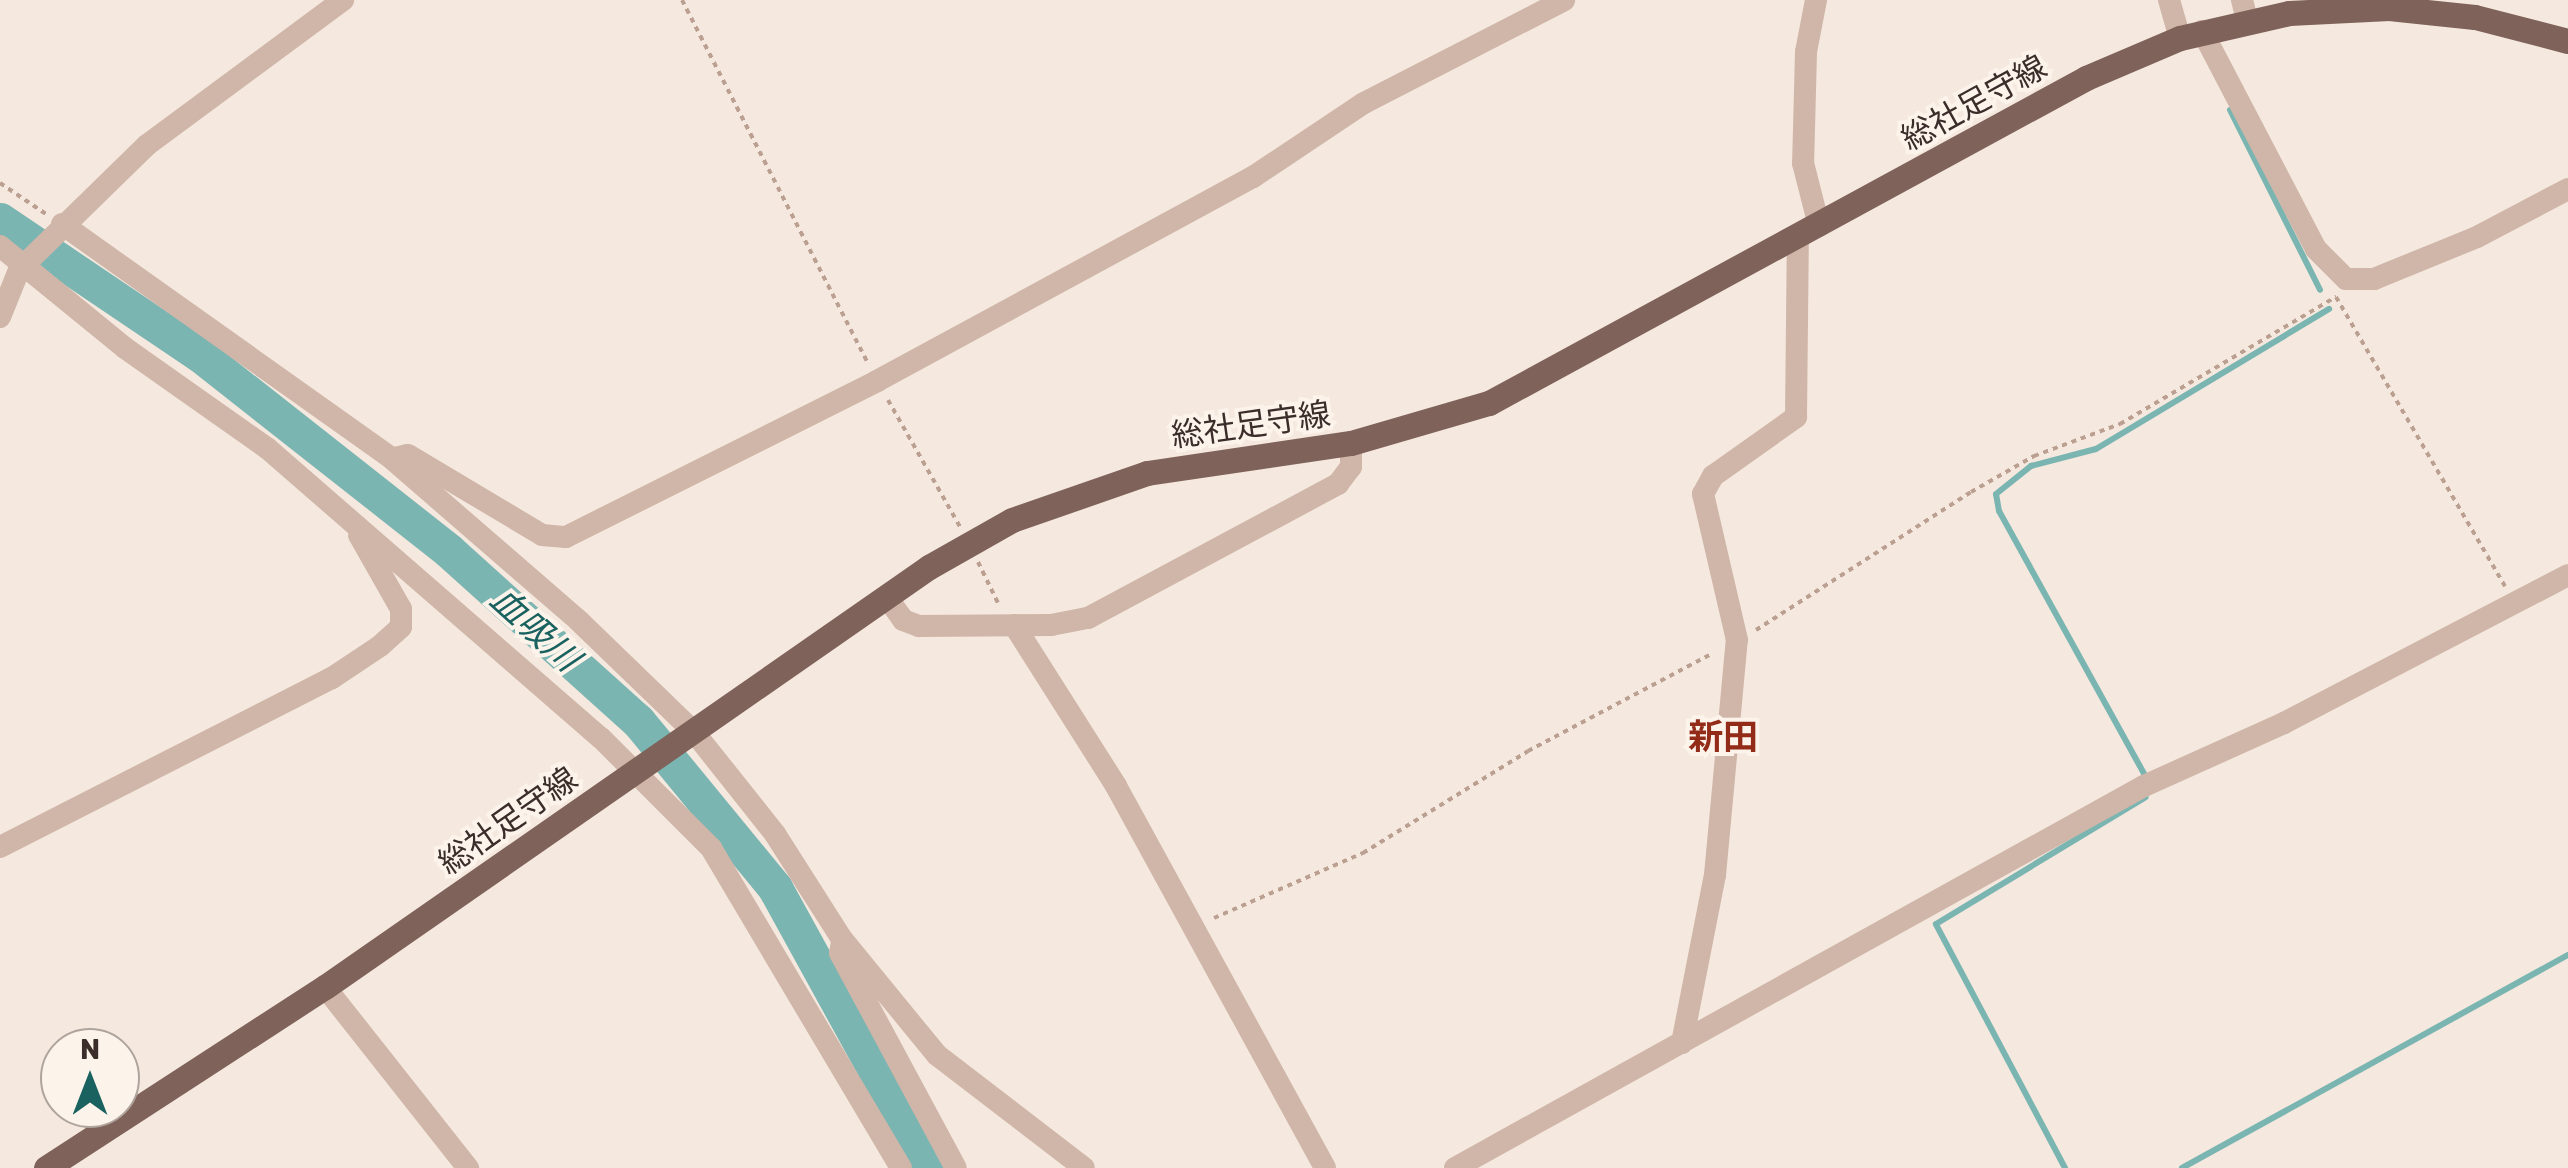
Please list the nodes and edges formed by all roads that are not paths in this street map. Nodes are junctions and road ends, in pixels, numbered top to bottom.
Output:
1 (343, 0) edge
2 (1564, 0) edge
3 (1816, 0) edge
4 (2169, 0) edge
5 (2244, 10) edge
6 (2191, 35) junction
7 (2568, 41) edge
8 (2568, 189) edge
9 (56, 229) junction
10 (1808, 232) junction
11 (0, 246) edge
12 (29, 259) junction
13 (0, 317) edge
14 (1352, 443) junction
15 (391, 458) junction
16 (351, 521) junction
17 (2568, 576) edge
18 (888, 599) junction
19 (1011, 625) junction
20 (689, 735) junction
21 (640, 769) junction
22 (0, 847) edge
23 (842, 939) junction
24 (325, 987) junction
25 (1682, 1043) junction
26 (50, 1167) edge
27 (468, 1168) edge
28 (901, 1168) edge
29 (956, 1168) edge
30 (1084, 1168) edge
31 (1325, 1168) edge
32 (1456, 1168) edge

1 - 9 street
2 - 15 street
3 - 10 street
4 - 6 street
5 - 6 main road, 総社足守線
5 - 7 main road, 総社足守線
6 - 8 street
6 - 10 main road, 総社足守線
9 - 12 street
9 - 15 street
10 - 14 main road, 総社足守線
10 - 25 street
11 - 12 street
12 - 13 street
12 - 16 street
14 - 18 main road, 総社足守線
14 - 19 street
15 - 20 street
16 - 21 street
16 - 22 street
17 - 25 street
18 - 19 street
18 - 20 main road, 総社足守線
19 - 31 street
20 - 21 main road, 総社足守線
20 - 23 street
21 - 24 main road, 総社足守線
21 - 28 street
23 - 29 street
23 - 30 street
24 - 26 main road, 総社足守線
24 - 27 street
25 - 32 street

